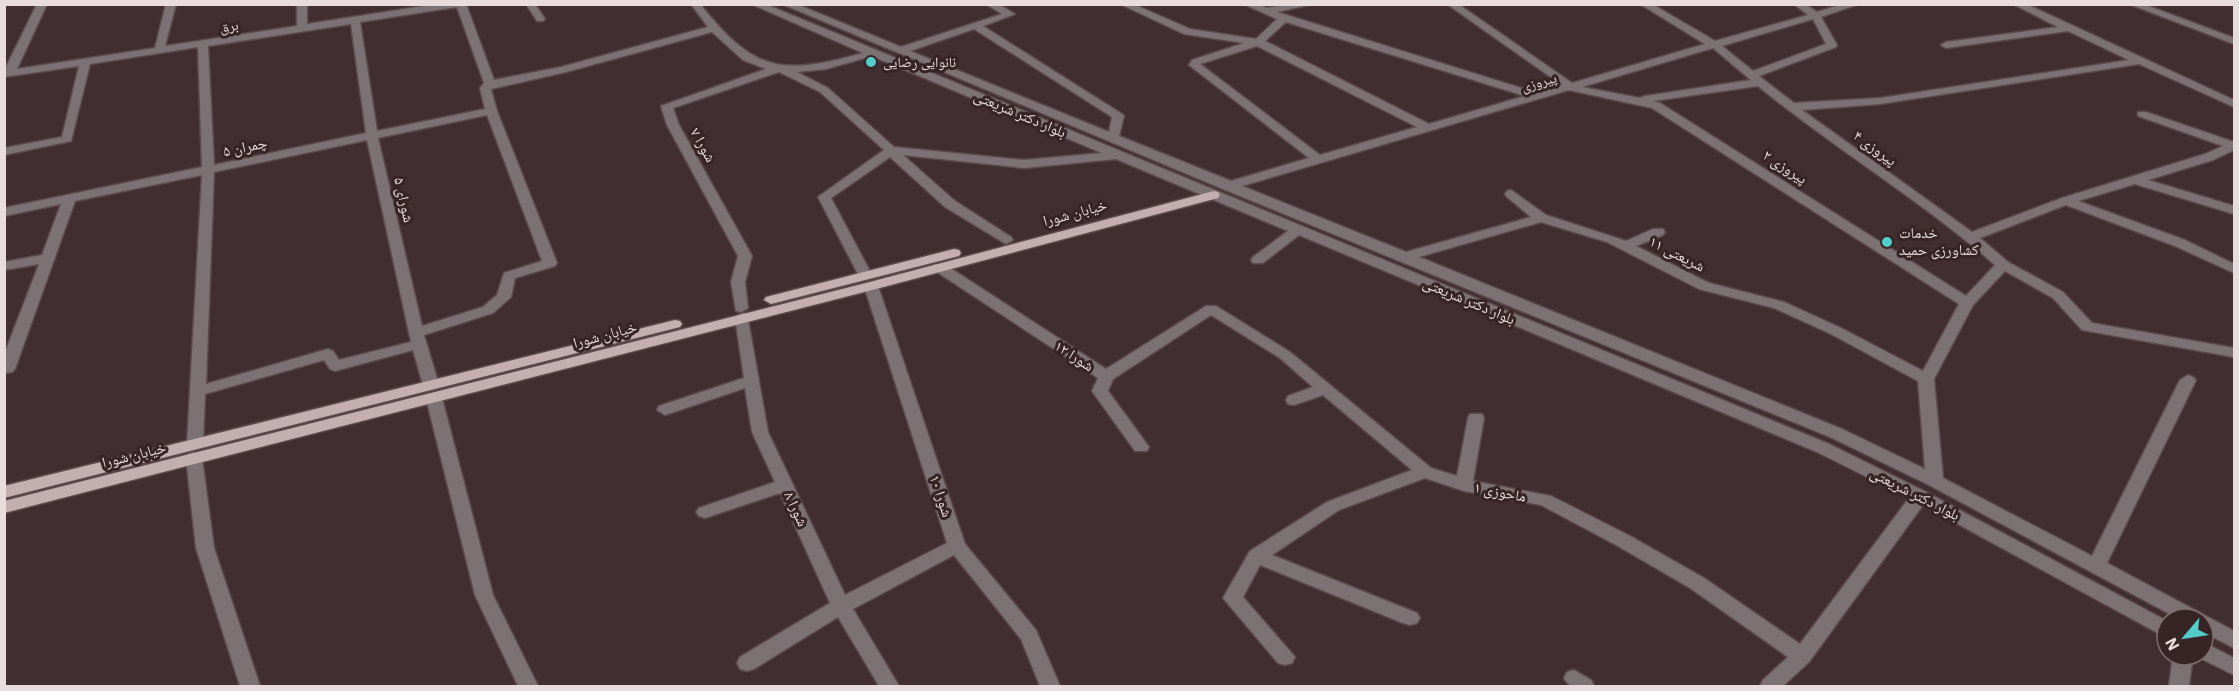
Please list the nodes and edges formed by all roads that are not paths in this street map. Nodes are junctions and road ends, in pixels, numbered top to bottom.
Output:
1 (42, 4) edge
2 (171, 4) edge
3 (302, 4) edge
4 (460, 4) edge
5 (530, 4) edge
6 (695, 4) edge
7 (756, 4) edge
8 (786, 4) edge
9 (990, 4) edge
10 (1124, 4) edge
11 (1248, 4) edge
12 (1309, 4) edge
13 (1451, 4) edge
14 (1644, 4) edge
15 (1798, 4) edge
16 (1855, 4) edge
17 (2017, 4) edge
18 (2133, 4) edge
19 (430, 7) edge
20 (1266, 11) junction
21 (1816, 16) junction
22 (1284, 18) junction
23 (540, 19) dead end
24 (355, 20) junction
25 (976, 26) junction
26 (715, 28) junction
27 (2072, 28) junction
28 (302, 29) junction
29 (2235, 40) edge
30 (1258, 42) junction
31 (203, 44) junction
32 (1946, 45) dead end
33 (1716, 46) junction
34 (159, 51) junction
35 (899, 51) junction
36 (873, 53) junction
37 (2141, 61) junction
38 (86, 62) junction
39 (780, 68) junction
40 (7, 74) edge
41 (1756, 79) junction
42 (490, 84) junction
43 (1574, 88) junction
44 (1540, 97) junction
45 (1636, 100) junction
46 (2235, 104) edge
47 (1791, 107) junction
48 (491, 111) junction
49 (2142, 114) dead end
50 (1057, 116) junction
51 (1041, 123) junction
52 (1430, 129) junction
53 (372, 137) junction
54 (1113, 138) junction
55 (2235, 146) edge
56 (892, 150) junction
57 (4, 152) edge
58 (1118, 155) junction
59 (1319, 160) junction
60 (208, 166) junction
61 (2132, 179) junction
62 (1230, 186) junction
63 (1198, 189) junction
64 (1511, 194) dead end
65 (1214, 195) junction
66 (69, 199) junction
67 (2066, 201) junction
68 (2235, 210) edge
69 (4, 212) edge
70 (1541, 218) junction
71 (1297, 230) junction
72 (1658, 232) dead end
73 (1971, 237) junction
74 (1006, 240) junction
75 (1625, 246) junction
76 (1405, 257) junction
77 (47, 258) junction
78 (1258, 260) dead end
79 (2003, 265) junction
80 (4, 266) edge
81 (939, 267) junction
82 (2235, 269) edge
83 (868, 280) junction
84 (1967, 303) junction
85 (1211, 309) joint
86 (741, 313) junction
87 (418, 339) junction
88 (2235, 353) edge
89 (7, 369) dead end
90 (1106, 376) junction
91 (1926, 379) junction
92 (752, 380) junction
93 (2188, 380) dead end
94 (1324, 388) junction
95 (196, 391) junction
96 (432, 392) junction
97 (1294, 400) dead end
98 (665, 410) dead end
99 (1476, 418) dead end
100 (1141, 447) dead end
101 (194, 451) junction
102 (1425, 472) junction
103 (1935, 481) junction
104 (784, 485) junction
105 (1464, 485) junction
106 (4, 492) edge
107 (1920, 496) junction
108 (4, 507) edge
109 (705, 512) dead end
110 (957, 546) junction
111 (1256, 556) junction
112 (2096, 566) junction
113 (841, 606) junction
114 (2173, 607) edge
115 (1410, 618) dead end
116 (2155, 623) edge
117 (2215, 629) edge
118 (2235, 640) edge
119 (1802, 656) junction
120 (2215, 656) edge
121 (1285, 657) dead end
122 (747, 663) dead end
123 (2182, 667) edge
124 (2235, 667) edge
125 (250, 687) edge
126 (528, 687) edge
127 (889, 687) edge
128 (1050, 687) edge
129 (1770, 687) edge
130 (2179, 687) edge

1 - 40 street
2 - 34 street
3 - 28 street
4 - 19 street, برق
4 - 42 street
5 - 23 street
6 - 26 street
7 - 36 street, بلوار دکتر شریعتی
8 - 35 street, بلوار دکتر شریعتی
9 - 25 street
10 - 30 street
11 - 20 street
12 - 20 street
13 - 43 street
14 - 33 street, پیروزی ۴
15 - 21 street
16 - 21 street, پیروزی
17 - 27 street
18 - 29 street
19 - 24 street, برق
20 - 22 street
21 - 33 street, پیروزی
21 - 41 street
22 - 30 street
22 - 44 street
24 - 28 street, برق
24 - 53 street, شورای ۵
25 - 35 street
25 - 54 street
26 - 39 street
26 - 42 street
27 - 32 street
27 - 37 street
28 - 31 street, برق
30 - 52 street
30 - 59 street
31 - 34 street, برق
31 - 60 street
33 - 41 street, پیروزی ۴
33 - 43 street, پیروزی
34 - 38 street, برق
35 - 50 street, بلوار دکتر شریعتی
36 - 39 street
36 - 51 street, بلوار دکتر شریعتی
37 - 46 street
37 - 47 street
38 - 40 street, برق
38 - 57 street
39 - 56 street
39 - 86 street, شورا ۷
41 - 45 street
41 - 47 street, پیروزی ۴
42 - 48 street
43 - 44 street, پیروزی
43 - 45 street, پیروزی ۲
44 - 52 street, پیروزی
45 - 84 street, پیروزی ۲
47 - 73 street, پیروزی ۴
48 - 53 street, چمران ۵
48 - 87 street
49 - 55 street
50 - 51 street
50 - 54 street, بلوار دکتر شریعتی
51 - 58 street, بلوار دکتر شریعتی
52 - 59 street, پیروزی
53 - 60 street, چمران ۵
53 - 87 street, شورای ۵
54 - 62 street, بلوار دکتر شریعتی
55 - 61 street
56 - 58 street
56 - 74 street
56 - 83 street, شورا ۱۰
58 - 63 street, بلوار دکتر شریعتی
59 - 62 street, پیروزی
60 - 66 street, چمران ۵
60 - 95 street
61 - 67 street
61 - 68 street
62 - 63 street
62 - 65 street
62 - 76 street, بلوار دکتر شریعتی
63 - 65 street, بلوار دکتر شریعتی
63 - 74 main road, خیابان شورا
64 - 70 street
65 - 71 street, بلوار دکتر شریعتی
65 - 81 main road, خیابان شورا
66 - 69 street, چمران ۵
66 - 77 street
67 - 73 street
67 - 82 street
70 - 75 street, شریعتی ۱۱
70 - 76 street
71 - 78 street
71 - 107 street, بلوار دکتر شریعتی
72 - 75 street
73 - 79 street, پیروزی ۴
74 - 83 main road, خیابان شورا
75 - 91 street, شریعتی ۱۱
76 - 103 street, بلوار دکتر شریعتی
77 - 80 street
77 - 89 street
79 - 84 street
79 - 88 street, پیروزی ۴
81 - 83 main road, خیابان شورا
81 - 90 street, شورا ۱۲
83 - 86 main road, خیابان شورا
83 - 110 street, شورا ۱۰
84 - 91 street
85 - 90 street, شورا ۱۲
85 - 94 street, ماحوزی ۱
86 - 92 street, شورا ۸
86 - 96 main road, خیابان شورا
87 - 95 street
87 - 96 street, شورای ۵
90 - 100 street
91 - 103 street
92 - 98 street
92 - 104 street, شورا ۸
93 - 112 street
94 - 97 street
94 - 102 street, ماحوزی ۱
95 - 101 street
96 - 101 main road, خیابان شورا
96 - 126 street, شورای ۵
99 - 105 street
101 - 106 main road, خیابان شورا
101 - 108 main road, خیابان شورا
101 - 125 street
102 - 105 street, ماحوزی ۱
102 - 111 street
103 - 112 street, بلوار دکتر شریعتی
104 - 109 street
104 - 113 street, شورا ۸
105 - 119 street, ماحوزی ۱
107 - 116 street, بلوار دکتر شریعتی
107 - 119 street
110 - 113 street
110 - 128 street, شورا ۱۰
111 - 115 street
111 - 121 street
112 - 114 street, بلوار دکتر شریعتی
113 - 122 street
113 - 127 street, شورا ۸
117 - 118 street
119 - 129 street
120 - 124 street
123 - 130 street

